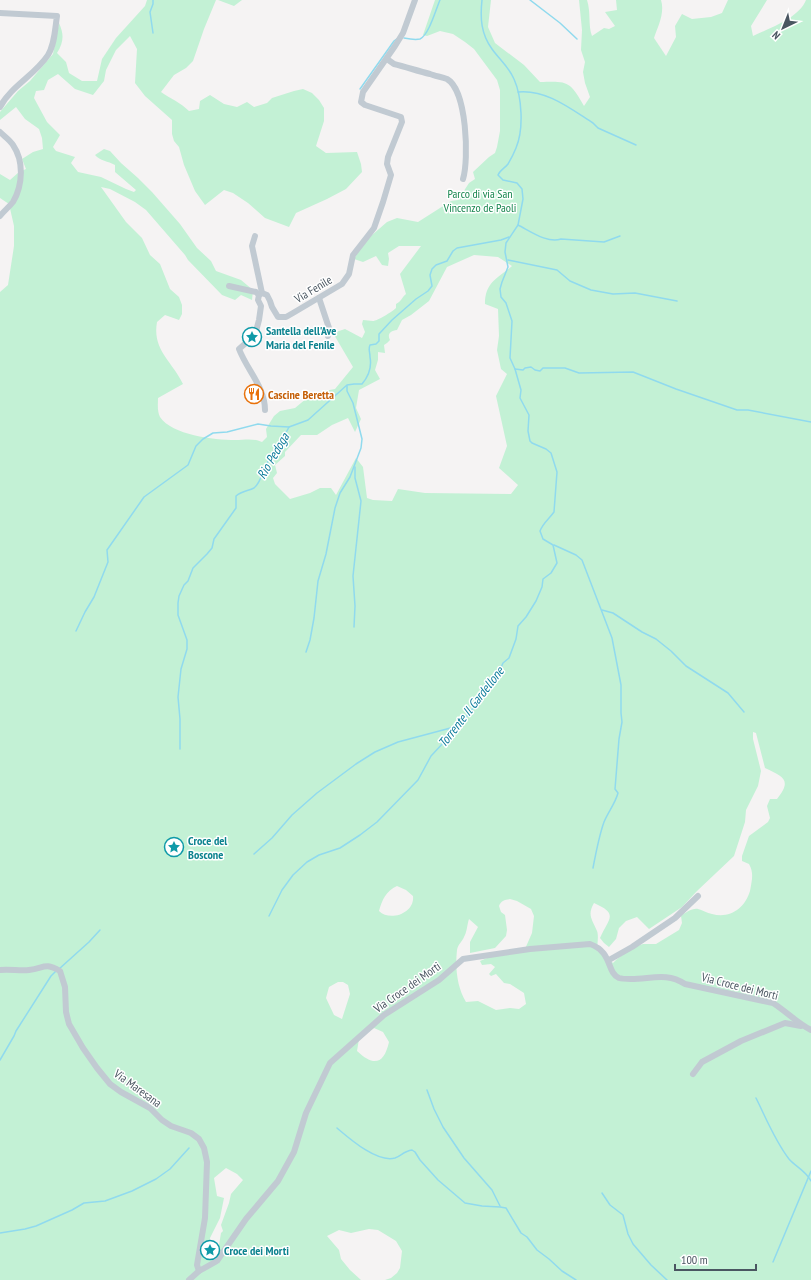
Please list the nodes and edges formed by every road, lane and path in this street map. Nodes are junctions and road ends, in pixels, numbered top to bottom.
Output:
1 (415, 0) edge
2 (0, 13) edge
3 (387, 59) junction
4 (0, 107) edge
5 (0, 132) edge
6 (463, 179) dead end
7 (0, 216) edge
8 (255, 236) dead end
9 (229, 286) dead end
10 (261, 294) junction
11 (319, 298) junction
12 (328, 336) dead end
13 (265, 410) dead end
14 (698, 896) dead end
15 (609, 960) junction
16 (0, 970) edge
17 (803, 1026) junction
18 (811, 1030) edge
19 (693, 1074) dead end
20 (199, 1271) junction
21 (189, 1280) edge

1 - 3 street
2 - 4 street
3 - 6 street
3 - 11 street, Via Fenile
5 - 7 street
8 - 10 street
9 - 10 street
10 - 11 street, Via Fenile
10 - 13 street
11 - 12 street
14 - 15 street
15 - 17 street, Via Croce dei Morti
15 - 20 street, Via Croce dei Morti
16 - 20 street, Via Maresana
17 - 18 street, Via Croce dei Morti
17 - 19 street
20 - 21 street, Via Croce dei Morti

